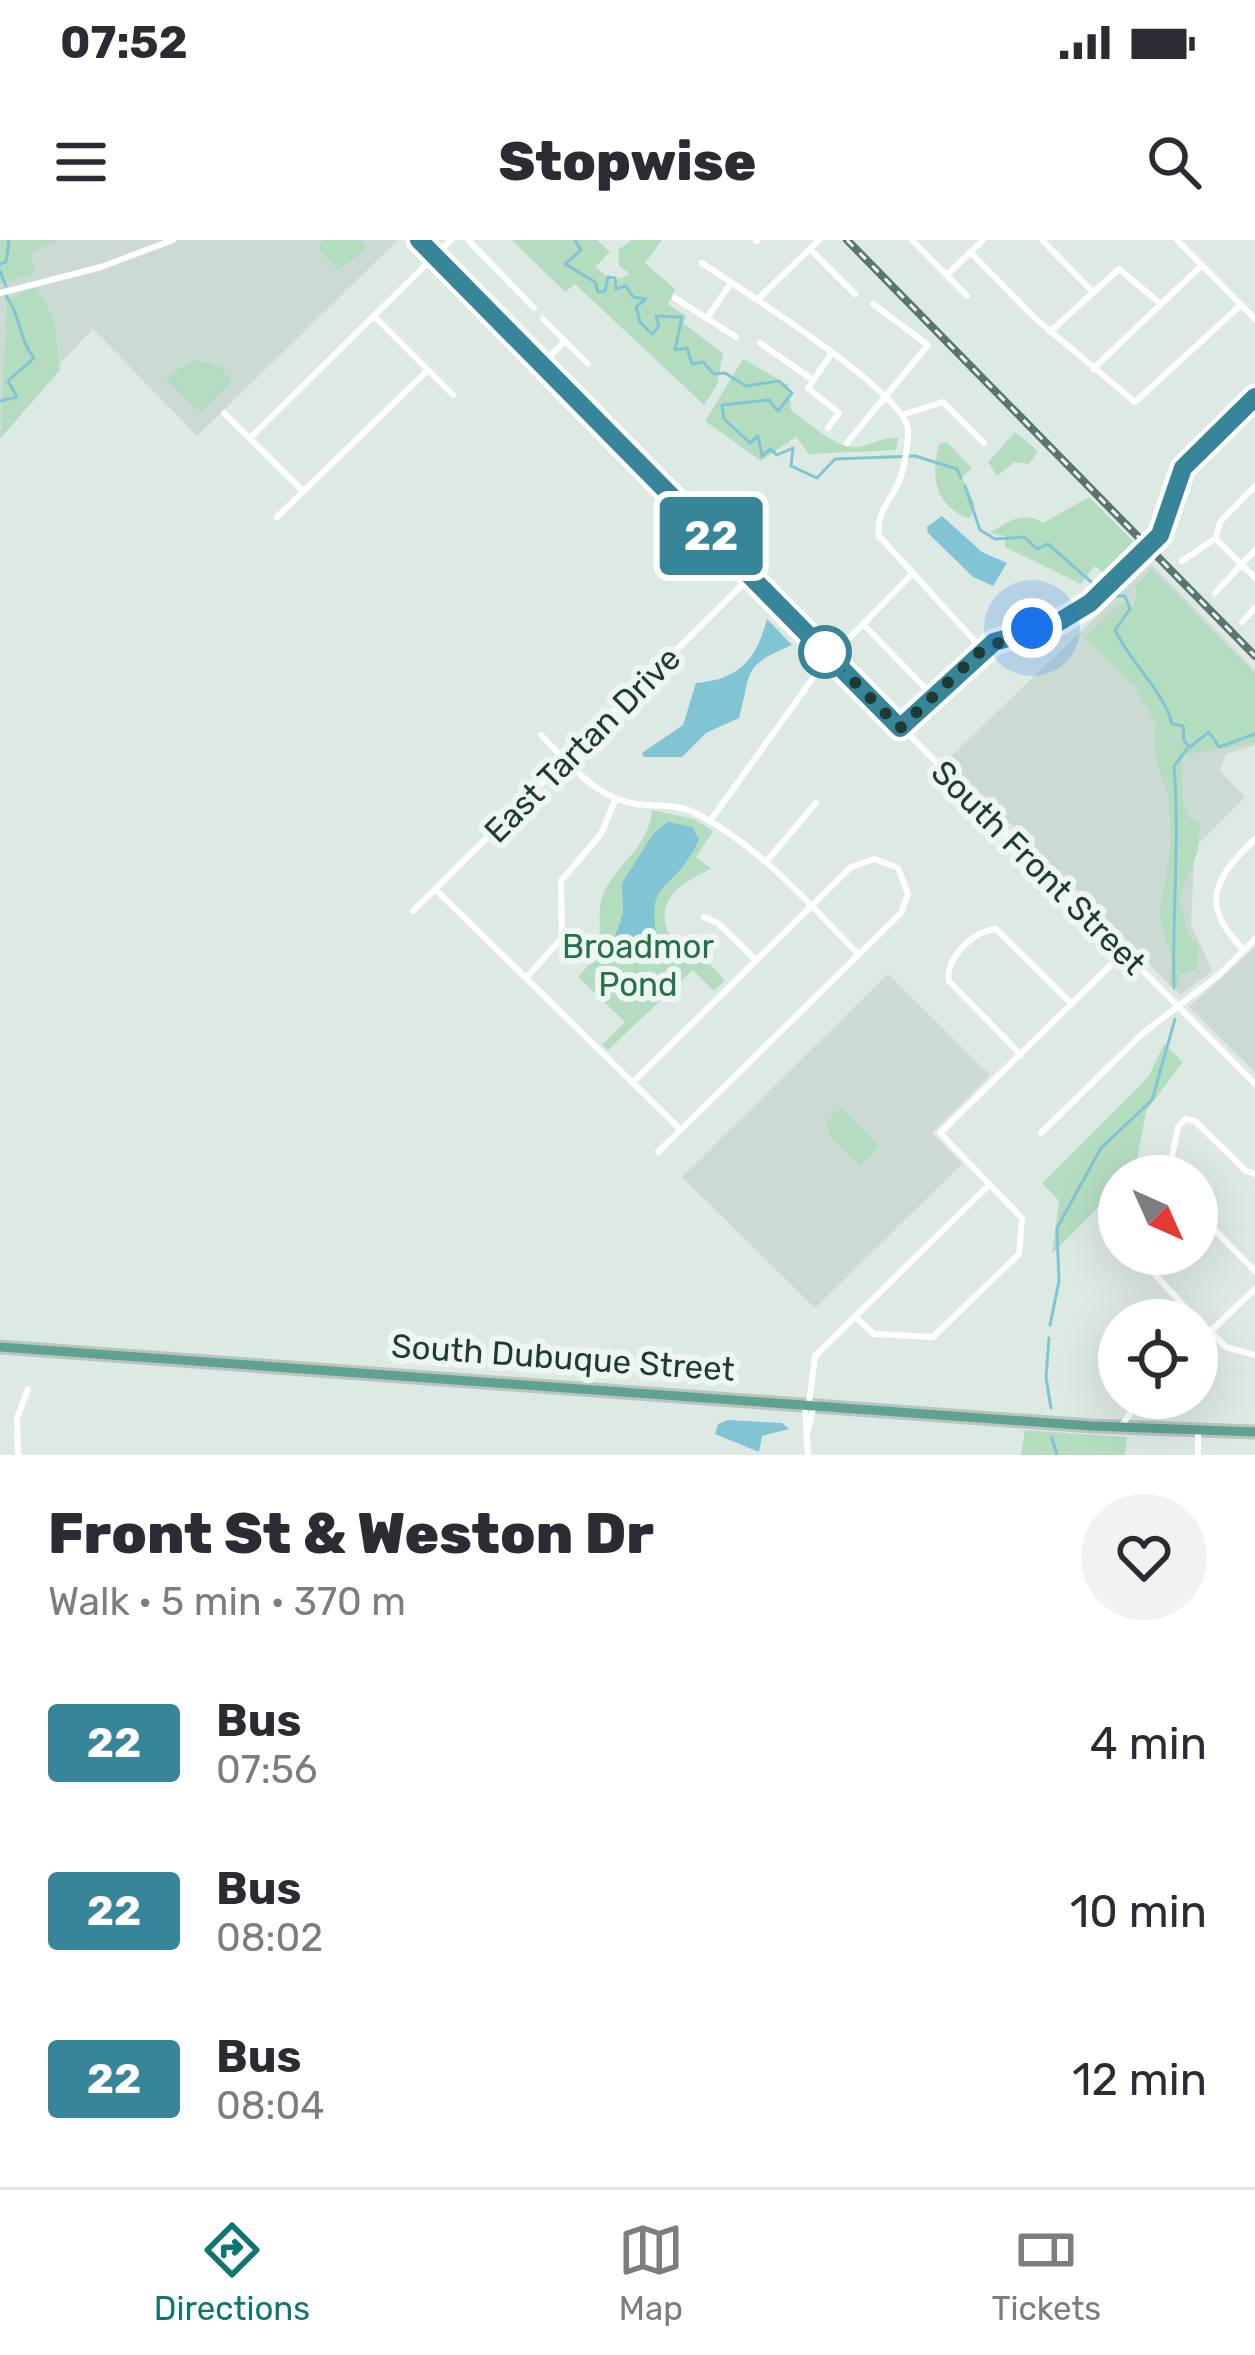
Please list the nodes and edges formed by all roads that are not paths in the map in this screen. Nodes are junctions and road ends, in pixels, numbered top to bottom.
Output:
1 (172, 240) edge
2 (419, 240) edge
3 (451, 240) edge
4 (468, 240) edge
5 (819, 240) edge
6 (912, 240) edge
7 (982, 240) edge
8 (1042, 240) edge
9 (1177, 240) edge
10 (810, 249) junction
11 (970, 252) junction
12 (435, 256) junction
13 (703, 263) dead end
14 (1202, 265) junction
15 (946, 275) junction
16 (731, 283) junction
17 (1092, 292) junction
18 (0, 293) edge
19 (855, 294) dead end
20 (967, 296) dead end
21 (676, 298) dead end
22 (756, 301) junction
23 (873, 304) dead end
24 (1161, 304) junction
25 (1241, 305) junction
26 (534, 308) dead end
27 (374, 316) junction
28 (707, 318) junction
29 (543, 319) dead end
30 (1255, 319) edge
31 (1050, 332) junction
32 (736, 337) dead end
33 (565, 341) junction
34 (760, 343) dead end
35 (832, 353) junction
36 (588, 364) dead end
37 (541, 365) junction
38 (1094, 369) junction
39 (428, 370) junction
40 (813, 380) junction
41 (884, 393) junction
42 (453, 395) dead end
43 (1255, 397) edge
44 (224, 413) dead end
45 (904, 414) junction
46 (828, 428) dead end
47 (250, 438) junction
48 (984, 442) dead end
49 (847, 443) dead end
50 (1255, 486) edge
51 (303, 491) junction
52 (277, 517) dead end
53 (1216, 538) junction
54 (1255, 550) edge
55 (1182, 561) dead end
56 (1240, 565) junction
57 (911, 574) junction
58 (750, 577) junction
59 (1255, 578) edge
60 (1215, 593) dead end
61 (1255, 608) edge
62 (1242, 622) dead end
63 (862, 624) junction
64 (982, 650) junction
65 (830, 657) junction
66 (933, 695) junction
67 (900, 728) junction
68 (541, 735) dead end
69 (565, 760) junction
70 (616, 799) junction
71 (817, 802) dead end
72 (710, 821) junction
73 (1255, 838) edge
74 (766, 862) junction
75 (434, 890) junction
76 (811, 906) junction
77 (413, 910) dead end
78 (704, 917) dead end
79 (1255, 939) edge
80 (1244, 950) junction
81 (1124, 952) junction
82 (859, 955) junction
83 (756, 961) junction
84 (526, 979) junction
85 (1072, 1004) junction
86 (1178, 1006) junction
87 (1021, 1054) junction
88 (632, 1083) junction
89 (1255, 1084) edge
90 (681, 1130) junction
91 (1041, 1133) dead end
92 (658, 1152) dead end
93 (1172, 1155) edge
94 (1255, 1174) edge
95 (990, 1184) junction
96 (1218, 1233) edge
97 (1255, 1271) edge
98 (1155, 1275) edge
99 (1255, 1289) edge
100 (1178, 1299) edge
101 (855, 1317) junction
102 (1218, 1324) edge
103 (1218, 1339) edge
104 (0, 1347) edge
105 (1255, 1355) edge
106 (28, 1389) dead end
107 (809, 1404) junction
108 (1127, 1419) edge
109 (1121, 1427) junction
110 (1198, 1430) junction
111 (1255, 1432) edge
112 (18, 1455) edge
113 (808, 1455) edge
114 (1198, 1455) edge

1 - 18 street
2 - 12 street, South Front Street
3 - 12 street
4 - 26 street
5 - 10 street
6 - 15 street
7 - 11 street
8 - 17 street
9 - 14 street
10 - 19 street
10 - 22 street
11 - 15 street
11 - 31 street
12 - 27 street
12 - 37 street, South Front Street
13 - 16 street
14 - 24 street
14 - 25 street
15 - 20 street
16 - 22 street
16 - 28 street
17 - 24 street
17 - 31 street
21 - 28 street
22 - 35 street
23 - 41 street
24 - 38 street
25 - 30 street
25 - 38 street
27 - 39 street
27 - 47 street
28 - 32 street
29 - 33 street
31 - 38 street
33 - 36 street
33 - 37 street
34 - 40 street
35 - 40 street
35 - 41 street
37 - 58 street, South Front Street
39 - 42 street
39 - 51 street
40 - 46 street
41 - 45 street
41 - 49 street
43 - 64 street
44 - 47 street
45 - 48 street
45 - 57 street
47 - 51 street
50 - 53 street
51 - 52 street
53 - 55 street
53 - 56 street
54 - 56 street
56 - 59 street
56 - 60 street
57 - 63 street
57 - 64 street
58 - 65 street, South Front Street
58 - 69 street, East Tartan Drive
61 - 62 street
63 - 65 street
63 - 66 street
64 - 66 street
65 - 67 street, South Front Street
65 - 72 street
66 - 67 street
67 - 81 street, South Front Street
68 - 69 street
69 - 70 street
69 - 75 street, East Tartan Drive
70 - 72 street
70 - 84 street
71 - 74 street
72 - 74 street
73 - 80 street
74 - 76 street
75 - 77 street, East Tartan Drive
75 - 84 street
76 - 82 street
76 - 82 street
76 - 83 street
78 - 83 street
79 - 80 street
80 - 86 street
81 - 85 street
81 - 86 street, South Front Street
82 - 90 street
83 - 88 street
84 - 88 street
85 - 87 street
85 - 87 street
86 - 89 street, South Front Street
86 - 91 street
87 - 95 street
88 - 90 street
90 - 92 street
93 - 94 street
95 - 101 street
95 - 101 street
96 - 97 street
98 - 100 street
99 - 102 street
101 - 107 street
103 - 105 street
104 - 107 main road, South Dubuque Street
106 - 112 street
107 - 109 main road, South Dubuque Street
107 - 113 street
108 - 109 street
109 - 110 main road, South Dubuque Street
110 - 111 main road, South Dubuque Street
110 - 114 street

